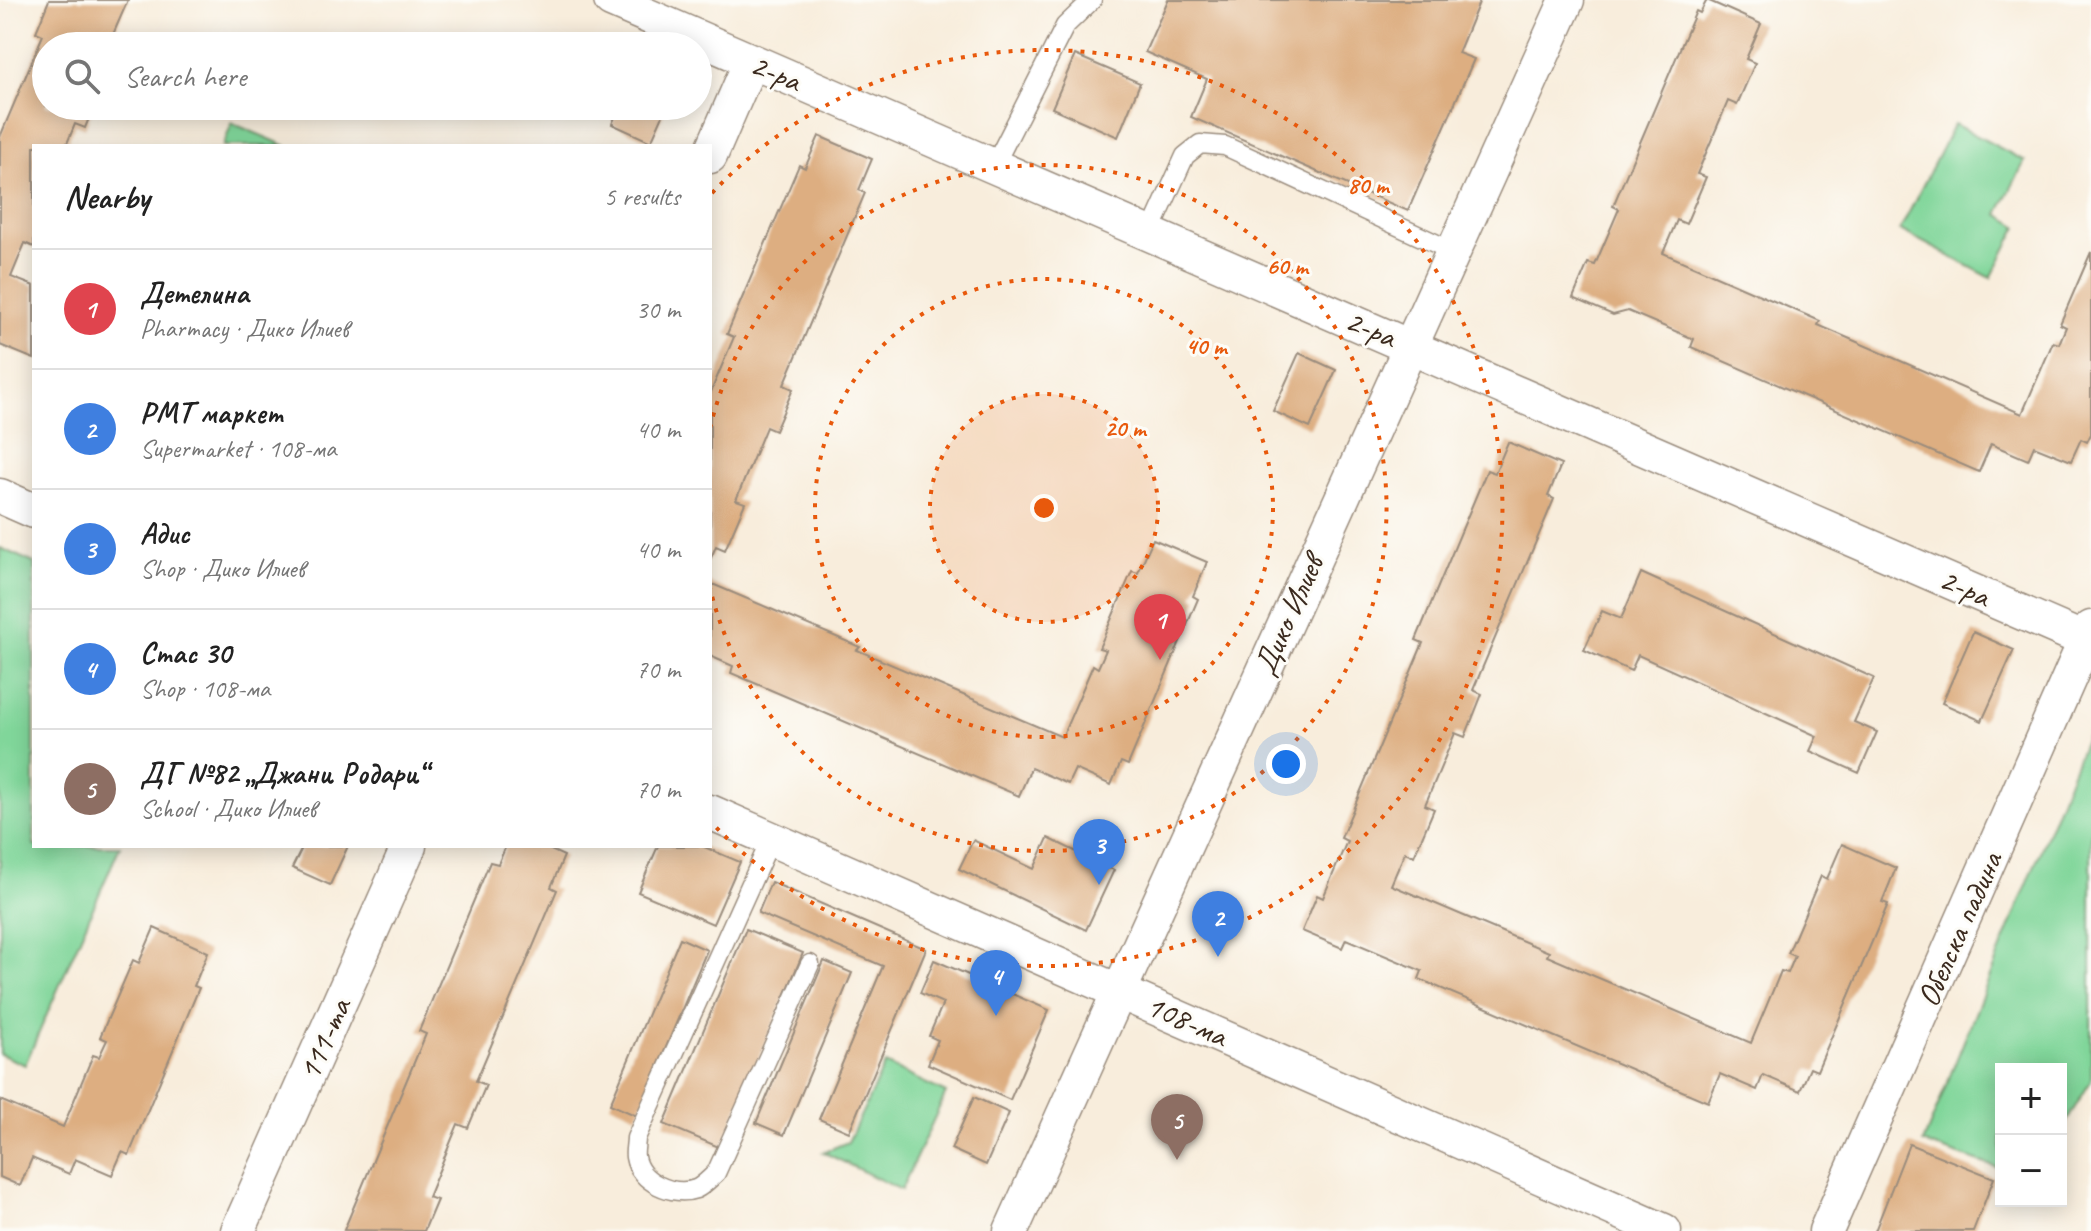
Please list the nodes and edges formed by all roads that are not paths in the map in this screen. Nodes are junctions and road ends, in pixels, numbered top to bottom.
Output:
1 (611, 0) edge
2 (1092, 0) edge
3 (1567, 0) edge
4 (684, 32) edge
5 (712, 44) edge
6 (751, 61) junction
7 (712, 151) edge
8 (994, 166) junction
9 (1150, 233) junction
10 (1452, 251) junction
11 (1410, 345) junction
12 (0, 496) edge
13 (32, 510) edge
14 (2088, 634) edge
15 (712, 813) edge
16 (771, 839) junction
17 (408, 848) edge
18 (810, 964) dead end
19 (1119, 990) junction
20 (238, 1231) edge
21 (1011, 1231) edge
22 (1664, 1231) edge
23 (1826, 1231) edge

1 - 4 street, 2-ра
2 - 8 lane
3 - 10 street, Дико Илиев
5 - 6 street, 2-ра
6 - 7 street
6 - 8 street, 2-ра
8 - 9 street, 2-ра
9 - 10 lane
9 - 11 street, 2-ра
10 - 11 street, Дико Илиев
11 - 14 street, 2-ра
11 - 19 street, Дико Илиев
12 - 13 street
14 - 23 street, Обелска падина
15 - 16 street, 108-ма
16 - 18 lane
16 - 19 street, 108-ма
17 - 20 street, 111-та
19 - 21 street, Дико Илиев
19 - 22 street, 108-ма

